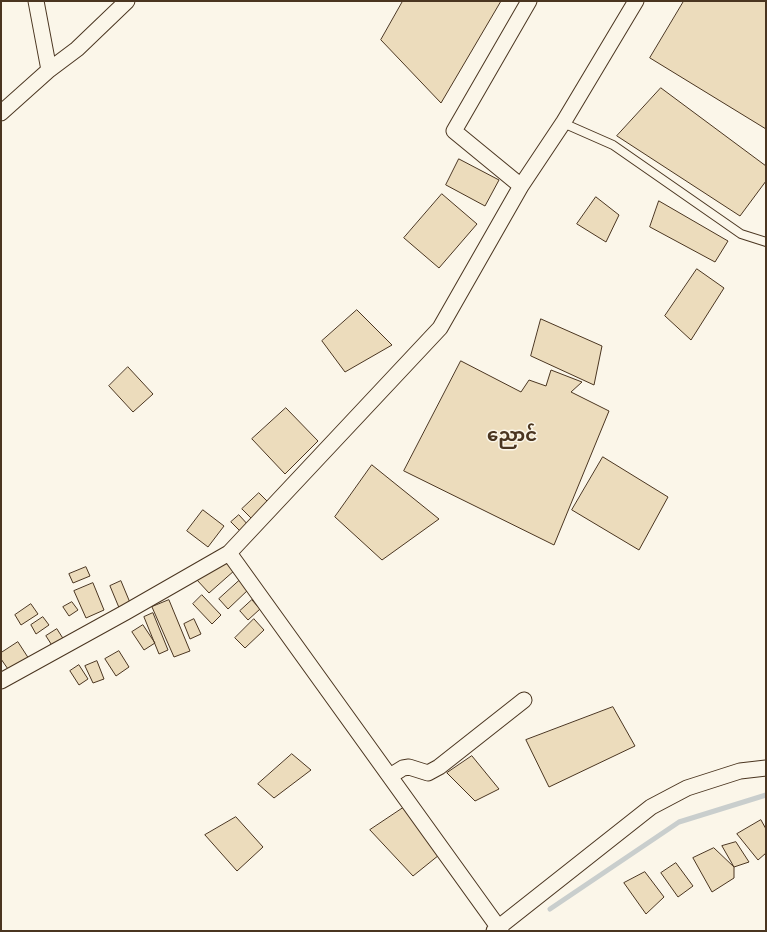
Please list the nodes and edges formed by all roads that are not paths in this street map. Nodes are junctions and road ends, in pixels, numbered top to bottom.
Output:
1 (36, 1) edge
2 (127, 1) edge
3 (529, 1) edge
4 (636, 1) edge
5 (49, 70) junction
6 (1, 113) edge
7 (563, 123) junction
8 (521, 186) junction
9 (766, 242) edge
10 (229, 553) junction
11 (1, 681) edge
12 (524, 700) dead end
13 (766, 768) edge
14 (390, 776) junction
15 (498, 930) edge

1 - 5 street
2 - 5 street
3 - 8 street
4 - 7 street
5 - 6 street
7 - 8 street
7 - 9 lane
8 - 10 street
10 - 11 street
10 - 14 street
12 - 14 street
13 - 15 street
14 - 15 street

